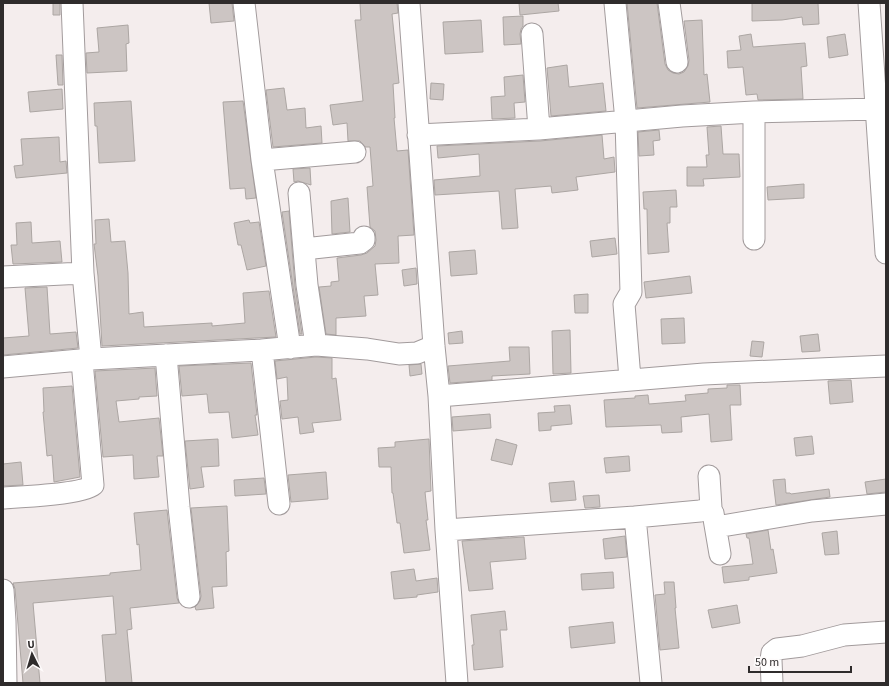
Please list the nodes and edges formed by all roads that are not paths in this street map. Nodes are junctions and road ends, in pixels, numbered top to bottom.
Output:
1 (72, 3) edge
2 (244, 3) edge
3 (409, 3) edge
4 (615, 3) edge
5 (669, 3) edge
6 (869, 3) edge
7 (878, 29) edge
8 (532, 34) dead end
9 (677, 62) dead end
10 (877, 109) junction
11 (754, 112) junction
12 (626, 121) junction
13 (539, 129) junction
14 (418, 135) junction
15 (883, 150) edge
16 (355, 152) dead end
17 (262, 160) junction
18 (299, 193) dead end
19 (364, 237) dead end
20 (754, 239) dead end
21 (304, 249) junction
22 (886, 253) edge
23 (83, 273) junction
24 (3, 277) edge
25 (316, 345) junction
26 (434, 346) junction
27 (290, 348) junction
28 (262, 350) junction
29 (166, 355) junction
30 (86, 360) junction
31 (886, 366) edge
32 (3, 367) edge
33 (630, 379) junction
34 (439, 396) junction
35 (709, 476) dead end
36 (3, 498) edge
37 (279, 504) dead end
38 (886, 504) edge
39 (635, 517) junction
40 (714, 518) junction
41 (446, 530) junction
42 (720, 554) dead end
43 (3, 590) edge
44 (189, 597) dead end
45 (4, 621) edge
46 (886, 632) edge
47 (6, 683) edge
48 (457, 683) edge
49 (651, 683) edge
50 (772, 683) edge

1 - 23 street
2 - 17 street
3 - 14 street
4 - 12 street
5 - 9 street
6 - 7 street
7 - 10 street
8 - 13 street
10 - 11 street
10 - 15 street
11 - 12 street
11 - 20 street
12 - 13 street
12 - 33 street
13 - 14 street
14 - 26 street
15 - 22 street
16 - 17 street
17 - 27 street
18 - 21 street
19 - 21 street
21 - 25 street
23 - 24 street
23 - 30 street
25 - 26 street
25 - 27 street
26 - 34 street
27 - 28 street
28 - 29 street
28 - 37 street
29 - 30 street
29 - 44 street
30 - 32 street
30 - 36 street
31 - 33 street
33 - 34 street
34 - 41 street
35 - 40 street
38 - 40 street
39 - 40 street
39 - 41 street
39 - 49 street
40 - 42 street
41 - 48 street
43 - 45 street
45 - 47 street
46 - 50 street

